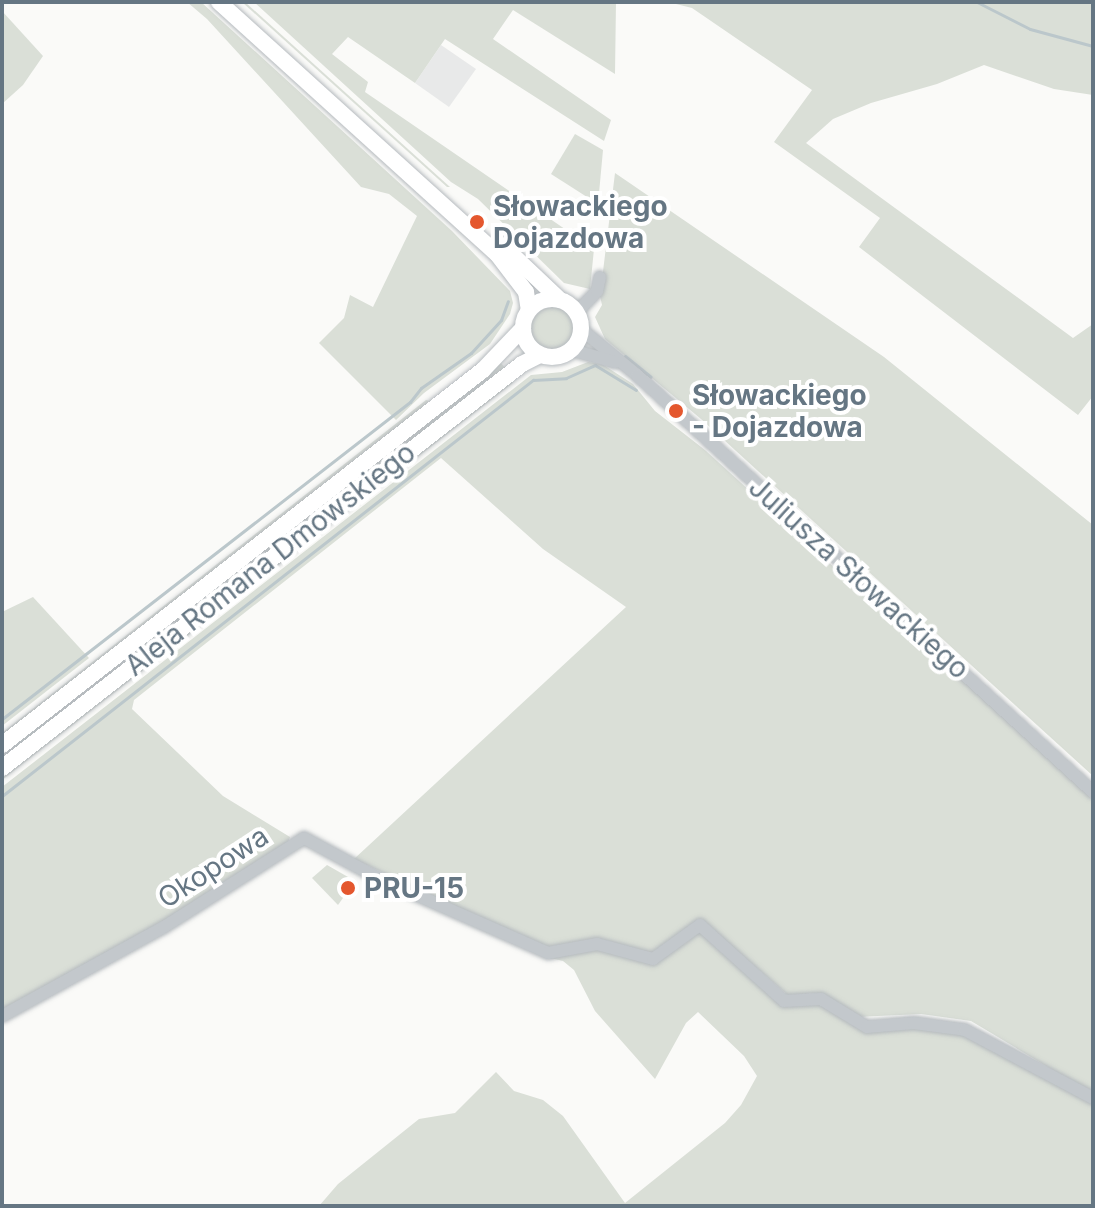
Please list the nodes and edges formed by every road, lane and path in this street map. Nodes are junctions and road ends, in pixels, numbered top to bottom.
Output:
1 (219, 2) edge
2 (234, 2) edge
3 (600, 277) dead end
4 (559, 299) junction
5 (529, 310) junction
6 (577, 312) junction
7 (523, 328) junction
8 (582, 330) junction
9 (572, 350) junction
10 (540, 355) junction
11 (624, 365) junction
12 (2, 745) edge
13 (2, 768) edge
14 (1093, 792) edge
15 (2, 1016) edge
16 (1093, 1098) edge

1 - 5 main road
2 - 4 main road
3 - 6 street
4 - 5 main road
4 - 6 main road
5 - 7 main road
6 - 8 main road
7 - 10 main road
7 - 12 main road, Aleja Romana Dmowskiego
8 - 9 main road
8 - 11 street, Juliusza Słowackiego
9 - 10 main road
9 - 11 street, Juliusza Słowackiego
10 - 13 main road, Aleja Romana Dmowskiego
11 - 14 street, Juliusza Słowackiego
15 - 16 street, Okopowa

